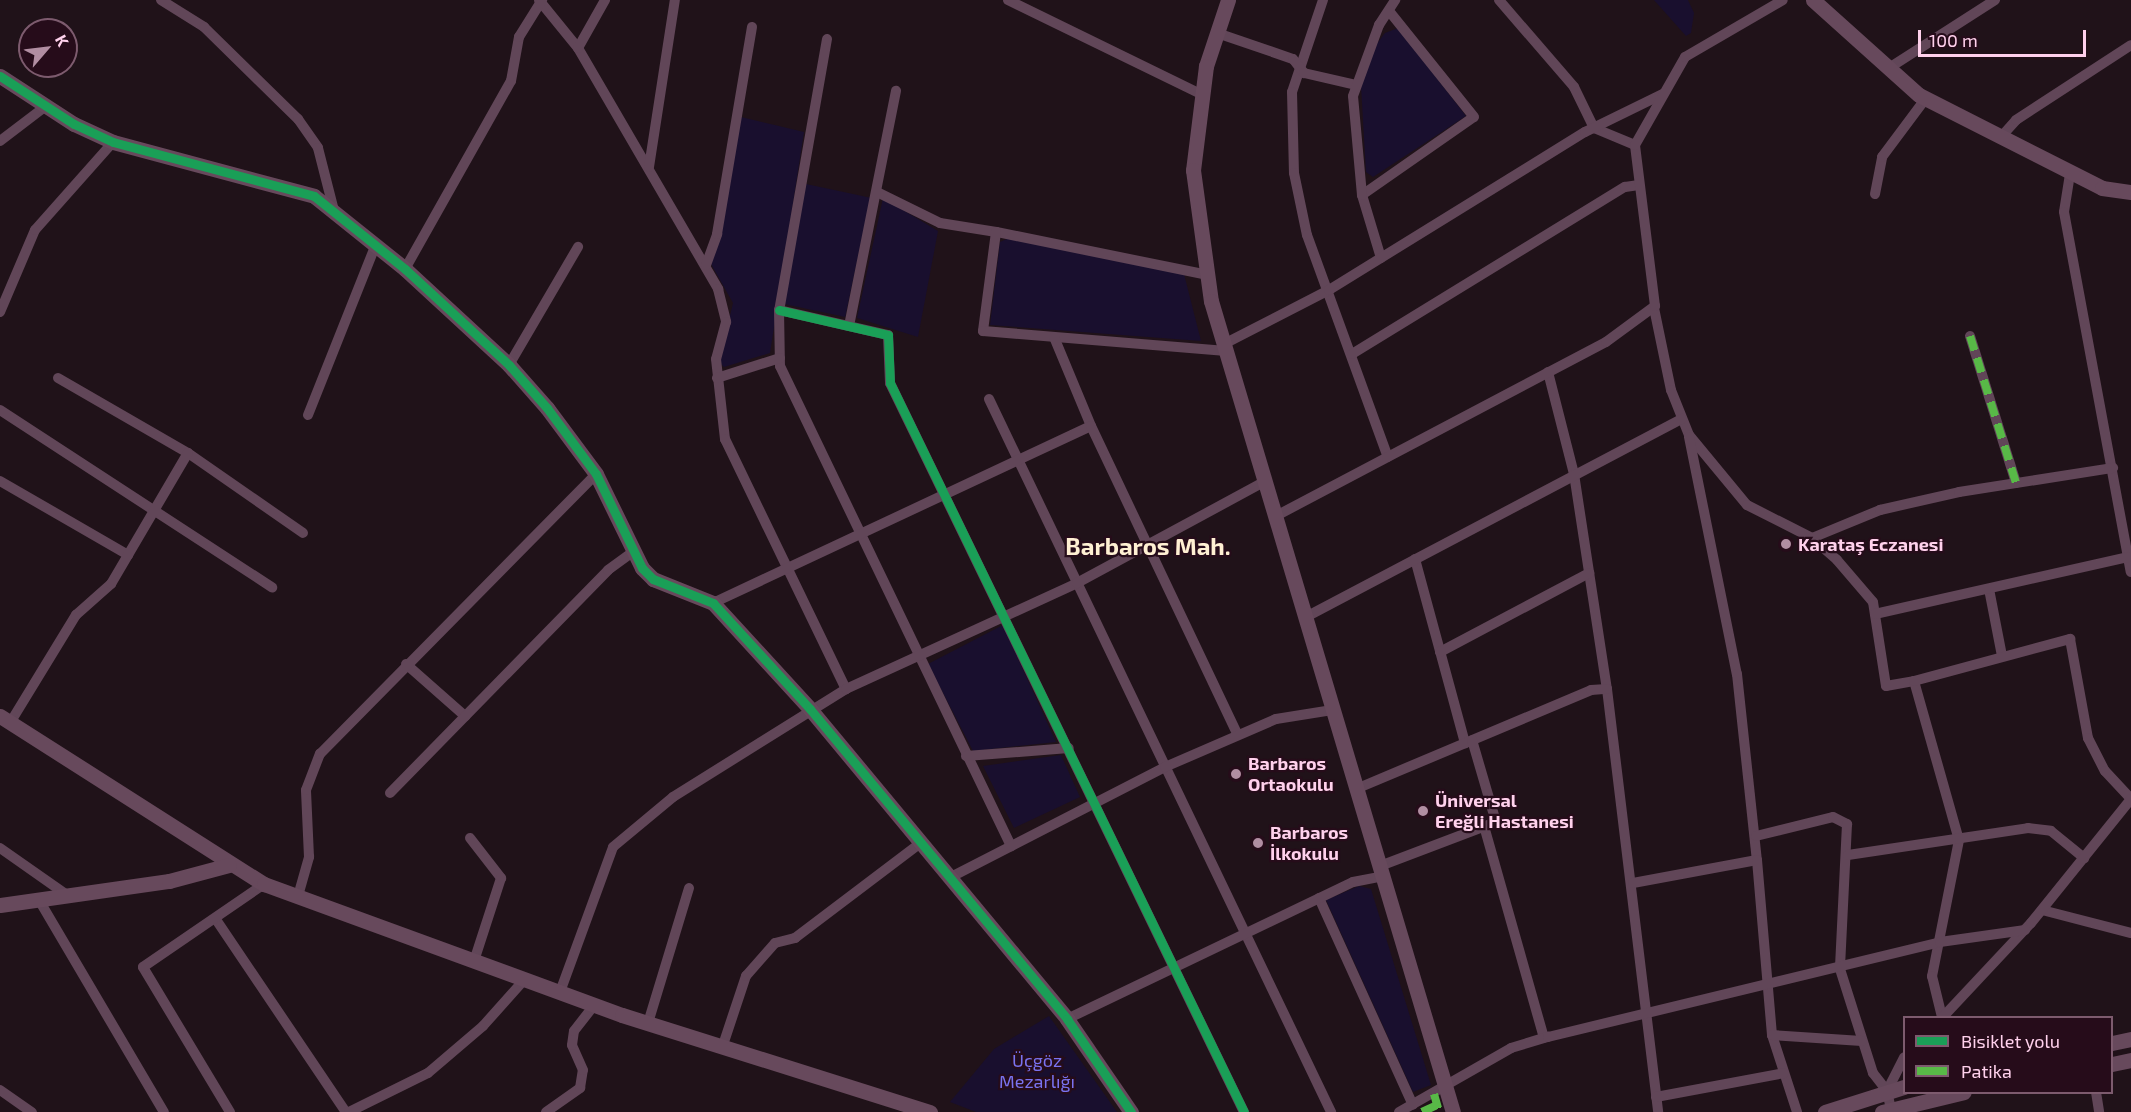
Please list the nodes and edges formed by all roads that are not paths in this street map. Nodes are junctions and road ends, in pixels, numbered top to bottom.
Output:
1 (161, 0) edge
2 (605, 0) edge
3 (675, 0) edge
4 (1008, 0) edge
5 (1228, 0) edge
6 (1323, 0) edge
7 (1395, 0) edge
8 (1499, 0) edge
9 (1783, 0) edge
10 (1813, 0) edge
11 (1995, 0) edge
12 (541, 1) edge
13 (1389, 10) junction
14 (752, 27) dead end
15 (1217, 33) junction
16 (827, 39) dead end
17 (2131, 45) edge
18 (578, 48) junction
19 (1297, 64) junction
20 (1889, 68) junction
21 (0, 76) edge
22 (1356, 85) junction
23 (897, 91) dead end
24 (1663, 94) junction
25 (1203, 95) junction
26 (1926, 98) junction
27 (46, 106) junction
28 (1594, 128) junction
29 (2000, 138) junction
30 (0, 141) edge
31 (113, 141) junction
32 (1635, 145) junction
33 (649, 167) junction
34 (2070, 174) junction
35 (1639, 185) junction
36 (2131, 192) edge
37 (879, 193) junction
38 (1875, 194) dead end
39 (1362, 195) junction
40 (333, 207) junction
41 (996, 232) junction
42 (376, 244) junction
43 (578, 247) dead end
44 (1381, 258) junction
45 (706, 265) junction
46 (405, 269) junction
47 (1208, 275) junction
48 (1329, 290) junction
49 (1654, 308) junction
50 (779, 310) junction
51 (0, 312) edge
52 (849, 326) junction
53 (1970, 336) dead end
54 (1054, 337) junction
55 (1225, 348) junction
56 (1352, 354) junction
57 (780, 358) junction
58 (509, 365) junction
59 (1548, 372) junction
60 (58, 378) dead end
61 (717, 378) junction
62 (989, 399) dead end
63 (0, 410) edge
64 (308, 415) dead end
65 (1682, 419) junction
66 (1091, 426) junction
67 (1689, 435) junction
68 (188, 453) junction
69 (1388, 457) junction
70 (1017, 458) junction
71 (2113, 468) junction
72 (596, 474) junction
73 (1574, 474) junction
74 (0, 481) edge
75 (1264, 482) junction
76 (2016, 483) junction
77 (945, 491) junction
78 (156, 508) junction
79 (1274, 517) junction
80 (303, 532) dead end
81 (857, 535) junction
82 (1812, 538) junction
83 (1149, 547) junction
84 (633, 552) junction
85 (128, 555) junction
86 (2128, 557) junction
87 (1415, 559) junction
88 (788, 567) junction
89 (2131, 572) edge
90 (1588, 573) junction
91 (1077, 583) junction
92 (272, 587) dead end
93 (1989, 590) junction
94 (713, 603) junction
95 (1875, 614) junction
96 (1005, 615) junction
97 (1304, 618) junction
98 (1440, 652) junction
99 (2002, 656) junction
100 (917, 658) junction
101 (406, 664) junction
102 (1914, 681) junction
103 (846, 689) junction
104 (1607, 689) junction
105 (810, 709) junction
106 (1332, 710) junction
107 (465, 716) junction
108 (5, 719) edge
109 (1238, 735) junction
110 (1468, 742) junction
111 (1069, 748) junction
112 (966, 756) junction
113 (1165, 767) junction
114 (1356, 789) junction
115 (390, 793) dead end
116 (2131, 799) edge
117 (1096, 803) junction
118 (1484, 826) junction
119 (1756, 836) junction
120 (470, 838) dead end
121 (1959, 840) junction
122 (922, 842) junction
123 (1011, 846) junction
124 (0, 848) edge
125 (1848, 855) junction
126 (2084, 858) junction
127 (1757, 860) junction
128 (229, 865) junction
129 (1381, 871) junction
130 (951, 877) junction
131 (1633, 883) junction
132 (264, 884) junction
133 (689, 888) dead end
134 (67, 895) junction
135 (298, 896) junction
136 (1319, 898) junction
137 (39, 900) junction
138 (0, 905) edge
139 (2042, 910) junction
140 (217, 921) junction
141 (2025, 930) junction
142 (1246, 933) junction
143 (2131, 933) edge
144 (1940, 942) junction
145 (474, 961) junction
146 (1174, 968) junction
147 (1840, 969) junction
148 (525, 979) junction
149 (1772, 985) junction
150 (560, 992) junction
151 (594, 1005) junction
152 (1647, 1011) junction
153 (1942, 1016) edge
154 (1943, 1016) edge
155 (1067, 1019) junction
156 (648, 1023) junction
157 (1772, 1035) junction
158 (1544, 1038) junction
159 (2131, 1039) edge
160 (1863, 1041) junction
161 (2113, 1043) edge
162 (723, 1045) junction
163 (2131, 1060) edge
164 (1903, 1061) edge
165 (2113, 1064) edge
166 (1784, 1073) junction
167 (1448, 1087) junction
168 (1903, 1087) edge
169 (0, 1090) edge
170 (1887, 1091) junction
171 (1956, 1094) edge
172 (2096, 1094) edge
173 (1656, 1097) junction
174 (1413, 1105) junction
175 (1887, 1111) edge
176 (32, 1112) edge
177 (164, 1112) edge
178 (230, 1112) edge
179 (347, 1112) edge
180 (546, 1112) edge
181 (930, 1112) edge
182 (1131, 1112) edge
183 (1244, 1112) edge
184 (1331, 1112) edge
185 (1398, 1112) edge
186 (1453, 1112) edge
187 (1658, 1112) edge
188 (1797, 1112) edge
189 (1825, 1112) edge
190 (2099, 1112) edge

1 - 40 street
2 - 18 street
3 - 33 street
4 - 25 street
5 - 15 main road
6 - 19 street
7 - 13 street
8 - 28 street
9 - 24 street
10 - 20 main road
11 - 20 street
12 - 18 street
12 - 46 street
13 - 22 street
13 - 39 street
14 - 45 street
15 - 19 street
15 - 25 main road
16 - 50 street
17 - 29 street
18 - 33 street
19 - 22 street
19 - 48 street
20 - 26 main road
21 - 27 main road
22 - 39 street
23 - 37 street
24 - 28 street
24 - 32 street
25 - 47 main road
26 - 29 main road
26 - 38 street
27 - 30 street
27 - 31 main road
28 - 32 street
28 - 44 street
29 - 34 main road
31 - 40 main road
31 - 51 street
32 - 35 street
33 - 45 street
34 - 36 main road
34 - 71 street
35 - 49 street
35 - 56 street
37 - 41 street
37 - 52 street
39 - 44 street
40 - 42 main road
41 - 47 street
41 - 54 street
42 - 46 main road
42 - 64 street
43 - 58 street
44 - 48 street
45 - 61 street
46 - 58 main road
47 - 55 main road
48 - 55 street
48 - 56 street
49 - 59 street
49 - 65 street
50 - 52 street
50 - 57 street
52 - 77 street
53 - 76 street
54 - 55 street
54 - 66 street
55 - 75 main road
56 - 69 street
57 - 61 street
57 - 81 street
58 - 72 main road
59 - 69 street
59 - 73 street
60 - 68 street
61 - 88 street
62 - 70 street
63 - 78 street
65 - 67 street
65 - 73 street
66 - 70 street
66 - 83 street
67 - 82 street
67 - 119 street
68 - 78 street
68 - 80 street
69 - 79 street
70 - 77 street
70 - 91 street
71 - 76 street
71 - 86 street
72 - 84 main road
72 - 101 street
73 - 87 street
73 - 90 street
74 - 85 street
75 - 79 main road
75 - 83 street
76 - 82 street
77 - 81 street
77 - 96 street
78 - 85 street
78 - 92 street
79 - 97 main road
81 - 88 street
81 - 100 street
82 - 95 street
83 - 91 street
83 - 109 street
84 - 94 main road
84 - 107 street
85 - 108 street
86 - 89 street
86 - 93 street
87 - 97 street
87 - 98 street
88 - 94 street
88 - 103 street
90 - 98 street
90 - 104 street
91 - 96 street
91 - 113 street
93 - 95 street
93 - 99 street
94 - 105 main road
95 - 102 street
96 - 100 street
96 - 111 street
97 - 106 main road
98 - 110 street
99 - 102 street
99 - 116 street
100 - 103 street
100 - 112 street
101 - 107 street
101 - 135 street
102 - 121 street
103 - 105 street
104 - 110 street
104 - 131 street
105 - 122 main road
105 - 150 street
106 - 109 street
106 - 114 main road
107 - 115 street
108 - 128 main road
109 - 113 street
110 - 114 street
110 - 118 street
111 - 112 street
111 - 117 street
112 - 123 street
113 - 117 street
113 - 142 street
114 - 129 main road
116 - 126 street
117 - 123 street
117 - 146 street
118 - 129 street
118 - 158 street
119 - 125 street
119 - 127 street
120 - 145 street
121 - 125 street
121 - 126 street
121 - 144 street
122 - 130 main road
122 - 162 street
123 - 130 street
124 - 134 street
125 - 147 street
126 - 139 street
127 - 131 street
127 - 149 street
128 - 132 main road
128 - 134 main road
129 - 136 street
129 - 167 main road
130 - 155 main road
131 - 152 street
132 - 135 main road
132 - 140 street
133 - 156 street
134 - 137 main road
135 - 145 main road
136 - 142 street
136 - 174 street
137 - 138 main road
137 - 177 street
139 - 141 street
139 - 143 street
140 - 178 street
140 - 179 street
141 - 144 street
141 - 154 street
142 - 146 street
142 - 184 street
144 - 147 street
144 - 153 street
145 - 148 main road
146 - 155 street
146 - 183 street
147 - 149 street
147 - 160 street
148 - 150 main road
148 - 179 street
149 - 152 street
149 - 157 street
150 - 151 main road
151 - 156 main road
151 - 180 street
152 - 158 street
152 - 173 street
155 - 182 main road
156 - 162 main road
157 - 160 street
157 - 166 street
158 - 167 street
159 - 161 main road
160 - 170 street
162 - 181 main road
163 - 165 main road
164 - 170 street
166 - 173 street
166 - 188 street
167 - 174 street
167 - 186 main road
168 - 170 main road
169 - 176 street
170 - 175 street
170 - 189 main road
171 - 175 main road
172 - 190 street
173 - 187 street
174 - 185 street

